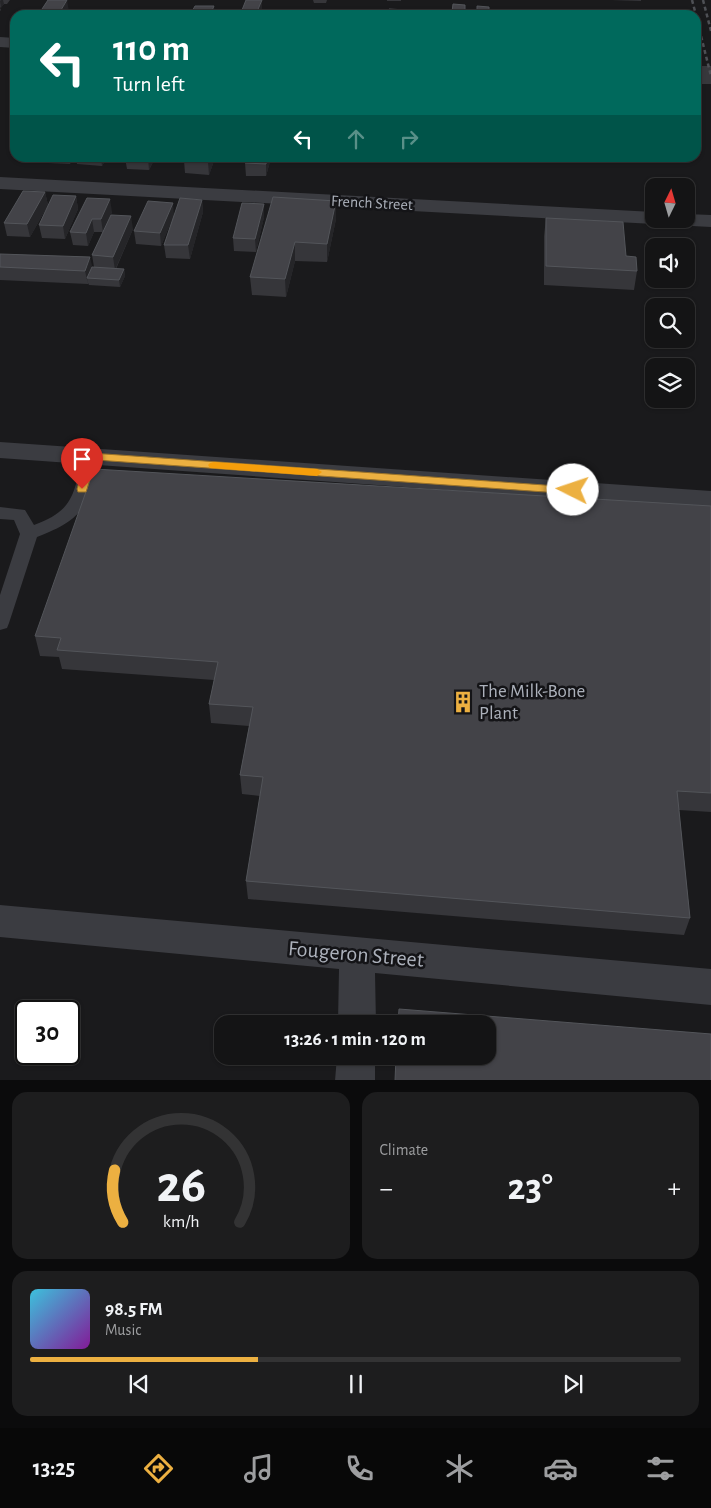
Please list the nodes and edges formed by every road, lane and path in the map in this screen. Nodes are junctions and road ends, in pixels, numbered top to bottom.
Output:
1 (0, 184) edge
2 (645, 218) edge
3 (695, 220) edge
4 (711, 221) edge
5 (0, 450) edge
6 (91, 456) junction
7 (711, 500) edge
8 (0, 513) edge
9 (29, 533) junction
10 (0, 623) edge
11 (0, 921) edge
12 (357, 954) junction
13 (711, 987) edge
14 (357, 1015) edge
15 (356, 1065) edge
16 (355, 1080) edge

1 - 2 street, French Street
3 - 4 street
5 - 6 street
6 - 7 street
6 - 9 lane
8 - 9 lane
9 - 10 lane
11 - 12 street, Fougeron Street
12 - 13 street, Fougeron Street
12 - 14 street
15 - 16 street

